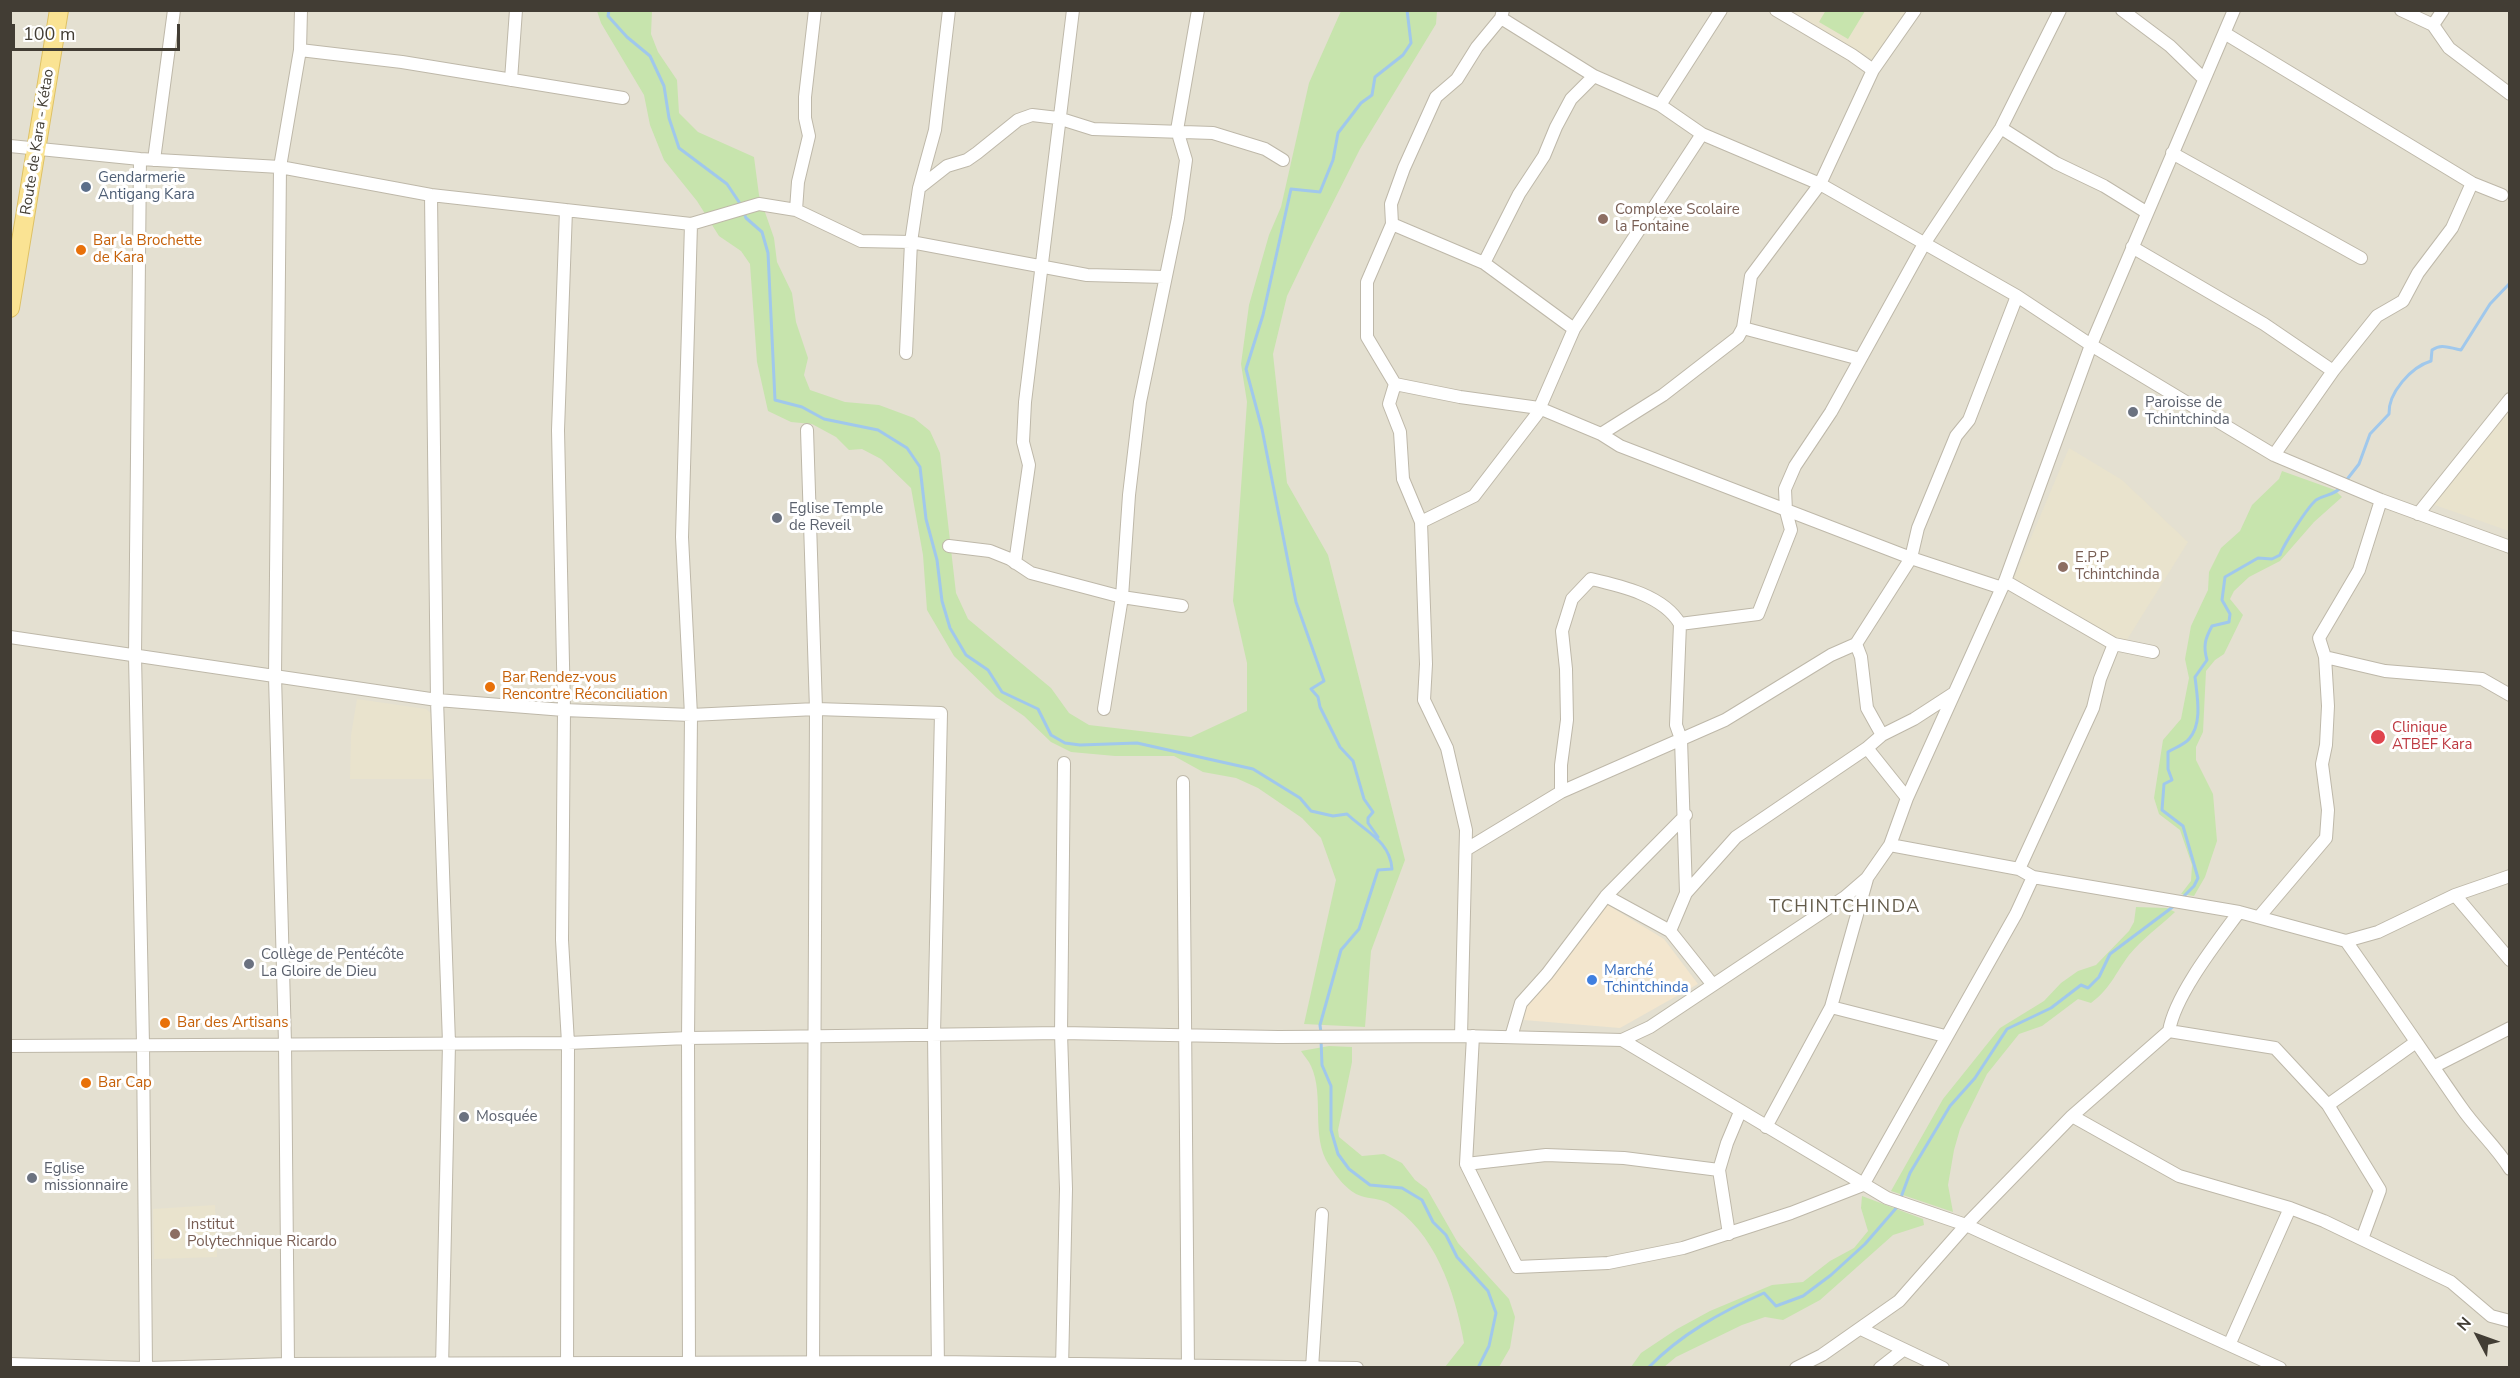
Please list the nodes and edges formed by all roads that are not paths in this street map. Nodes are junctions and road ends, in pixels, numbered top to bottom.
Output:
1 (58, 10) edge
2 (174, 10) edge
3 (301, 10) edge
4 (516, 10) edge
5 (815, 10) edge
6 (950, 10) edge
7 (1073, 10) edge
8 (1198, 10) edge
9 (1721, 10) edge
10 (1776, 10) edge
11 (1915, 10) edge
12 (2060, 10) edge
13 (2122, 10) edge
14 (2234, 10) edge
15 (2401, 10) edge
16 (2443, 10) edge
17 (1502, 14) edge
18 (2433, 25) junction
19 (2226, 34) junction
20 (300, 51) junction
21 (1873, 70) junction
22 (1594, 76) junction
23 (2204, 79) junction
24 (511, 80) junction
25 (2510, 94) edge
26 (623, 98) dead end
27 (1660, 105) junction
28 (1058, 118) junction
29 (2001, 128) junction
30 (1177, 130) junction
31 (1702, 134) junction
32 (10, 146) edge
33 (38, 149) junction
34 (2172, 153) junction
35 (140, 159) junction
36 (153, 160) junction
37 (1283, 160) dead end
38 (280, 167) junction
39 (2472, 183) junction
40 (1820, 184) junction
41 (918, 188) junction
42 (430, 195) junction
43 (2502, 195) dead end
44 (566, 210) junction
45 (796, 210) junction
46 (2146, 212) junction
47 (691, 224) junction
48 (1392, 224) junction
49 (911, 242) junction
50 (1924, 244) junction
51 (2132, 247) junction
52 (2361, 258) dead end
53 (1484, 263) junction
54 (1041, 265) junction
55 (1165, 277) junction
56 (2017, 296) junction
57 (10, 308) edge
58 (1743, 328) junction
59 (1574, 329) junction
60 (2091, 345) junction
61 (906, 353) dead end
62 (1860, 359) junction
63 (2333, 371) junction
64 (1395, 384) junction
65 (2510, 399) edge
66 (1539, 408) junction
67 (807, 430) dead end
68 (1601, 434) junction
69 (2274, 455) junction
70 (2380, 500) junction
71 (1785, 511) junction
72 (2418, 514) junction
73 (1421, 522) junction
74 (949, 546) dead end
75 (2510, 547) edge
76 (1911, 558) junction
77 (1015, 562) junction
78 (2003, 585) junction
79 (1122, 597) junction
80 (1182, 606) dead end
81 (1680, 624) junction
82 (10, 637) edge
83 (1856, 644) junction
84 (2114, 644) junction
85 (2153, 652) dead end
86 (135, 655) junction
87 (2325, 657) junction
88 (275, 676) junction
89 (1954, 693) junction
90 (2510, 695) edge
91 (437, 700) junction
92 (816, 709) junction
93 (1104, 709) dead end
94 (564, 710) junction
95 (692, 715) junction
96 (1882, 735) junction
97 (1681, 739) junction
98 (1867, 748) junction
99 (1064, 763) dead end
100 (1183, 782) dead end
101 (1562, 792) junction
102 (1907, 798) junction
103 (1686, 815) junction
104 (1890, 845) junction
105 (1467, 849) junction
106 (2019, 869) junction
107 (2510, 876) edge
108 (2033, 877) junction
109 (1867, 878) junction
110 (1686, 893) junction
111 (2455, 894) junction
112 (1606, 896) junction
113 (2239, 912) junction
114 (2259, 917) junction
115 (1671, 932) junction
116 (2346, 941) junction
117 (2510, 960) edge
118 (1713, 985) junction
119 (1832, 1007) junction
120 (2510, 1028) edge
121 (2169, 1031) junction
122 (1061, 1033) junction
123 (934, 1034) junction
124 (1467, 1036) junction
125 (1946, 1036) junction
126 (1186, 1037) junction
127 (1512, 1037) junction
128 (688, 1038) junction
129 (814, 1038) junction
130 (1622, 1040) junction
131 (2416, 1042) junction
132 (285, 1043) junction
133 (449, 1043) junction
134 (568, 1043) junction
135 (143, 1044) junction
136 (10, 1046) edge
137 (2435, 1066) junction
138 (2328, 1105) junction
139 (1740, 1112) junction
140 (2072, 1116) junction
141 (1766, 1127) junction
142 (1466, 1164) junction
143 (2510, 1169) edge
144 (1719, 1170) junction
145 (1863, 1185) junction
146 (2290, 1208) junction
147 (1322, 1214) dead end
148 (1966, 1225) junction
149 (1729, 1234) junction
150 (2362, 1239) junction
151 (2510, 1321) edge
152 (1861, 1329) junction
153 (2230, 1343) junction
154 (1902, 1350) junction
155 (10, 1364) edge
156 (288, 1364) junction
157 (813, 1365) edge
158 (938, 1365) edge
159 (1062, 1365) edge
160 (442, 1366) edge
161 (567, 1366) edge
162 (689, 1366) edge
163 (1188, 1366) edge
164 (2272, 1366) edge
165 (169, 1367) edge
166 (1312, 1367) edge
167 (146, 1368) edge
168 (1357, 1368) edge
169 (1796, 1368) edge
170 (1880, 1368) edge
171 (1943, 1368) edge

1 - 33 main road, Route de Kara - Kétao
2 - 36 street
3 - 20 street
4 - 24 street
5 - 45 street
6 - 41 street
7 - 28 street
8 - 30 street
9 - 27 street
10 - 21 street
11 - 21 street
12 - 29 street
13 - 23 street
14 - 19 street
15 - 18 street
16 - 18 street
17 - 22 street
17 - 48 street
18 - 25 street
19 - 23 street
19 - 39 street
20 - 24 street
20 - 38 street
21 - 40 street
22 - 27 street
22 - 53 street
23 - 34 street
24 - 26 street
27 - 31 street
28 - 30 street
28 - 41 street
28 - 54 street
29 - 46 street
29 - 50 street
30 - 37 street
30 - 55 street
31 - 40 street
31 - 59 street
32 - 33 street
33 - 35 street
33 - 57 main road, Route de Kara - Kétao
34 - 46 street
34 - 52 street
35 - 36 street
35 - 86 street
36 - 38 street
38 - 42 street
38 - 88 street
39 - 43 street
39 - 63 street
40 - 50 street
40 - 58 street
41 - 49 street
42 - 44 street
42 - 91 street
44 - 47 street
44 - 94 street
45 - 47 street
45 - 49 street
46 - 51 street
47 - 95 street
48 - 53 street
48 - 64 street
49 - 54 street
49 - 61 street
50 - 56 street
50 - 62 street
51 - 60 street
51 - 63 street
53 - 59 street
54 - 55 street
54 - 77 street
55 - 79 street
56 - 60 street
56 - 76 street
58 - 62 street
58 - 68 street
59 - 66 street
60 - 69 street
60 - 78 street
62 - 71 street
63 - 69 street
64 - 66 street
64 - 73 street
65 - 72 street
66 - 68 street
66 - 73 street
67 - 92 street
68 - 71 street
69 - 70 street
70 - 72 street
70 - 87 street
71 - 76 street
71 - 81 street
72 - 75 street
73 - 105 street
74 - 77 street
76 - 78 street
76 - 83 street
77 - 79 street
78 - 84 street
78 - 89 street
79 - 80 street
79 - 93 street
81 - 97 street
81 - 101 street
82 - 86 street
83 - 96 street
83 - 97 street
84 - 85 street
84 - 106 street
86 - 88 street
86 - 135 street
87 - 90 street
87 - 114 street
88 - 91 street
88 - 132 street
89 - 96 street
89 - 102 street
91 - 94 street
91 - 133 street
92 - 95 street
92 - 123 street
92 - 129 street
94 - 95 street
94 - 134 street
95 - 128 street
96 - 98 street
97 - 101 street
97 - 103 street
98 - 102 street
98 - 110 street
99 - 122 street
100 - 126 street
101 - 105 street
102 - 104 street
103 - 110 street
103 - 112 street
104 - 106 street
104 - 109 street
105 - 124 street
106 - 108 street
107 - 111 street
108 - 113 street
108 - 125 street
109 - 118 street
109 - 119 street
110 - 115 street
111 - 116 street
111 - 117 street
112 - 115 street
112 - 127 street
113 - 114 street
113 - 121 street
114 - 116 street
115 - 118 street
116 - 131 street
118 - 130 street
119 - 125 street
119 - 141 street
120 - 137 street
121 - 138 street
121 - 140 street
122 - 123 street
122 - 126 street
122 - 159 street
123 - 129 street
123 - 158 street
124 - 126 street
124 - 127 street
124 - 142 street
125 - 145 street
126 - 163 street
127 - 130 street
128 - 129 street
128 - 134 street
128 - 162 street
129 - 157 street
130 - 139 street
131 - 137 street
131 - 138 street
132 - 133 street
132 - 135 street
132 - 156 street
133 - 134 street
133 - 160 street
134 - 161 street
135 - 136 street
135 - 167 street
137 - 143 street
138 - 150 street
139 - 141 street
139 - 144 street
140 - 146 street
140 - 148 street
141 - 145 street
142 - 144 street
142 - 149 street
144 - 149 street
145 - 148 street
145 - 149 street
146 - 150 street
146 - 153 street
147 - 166 street
148 - 152 street
148 - 153 street
150 - 151 street
152 - 154 street
152 - 169 street
153 - 164 street
154 - 170 street
154 - 171 street
155 - 167 street
156 - 160 street
156 - 165 street
157 - 158 street
157 - 162 street
158 - 159 street
159 - 163 street
160 - 161 street
161 - 162 street
163 - 166 street
165 - 167 street
166 - 168 street

